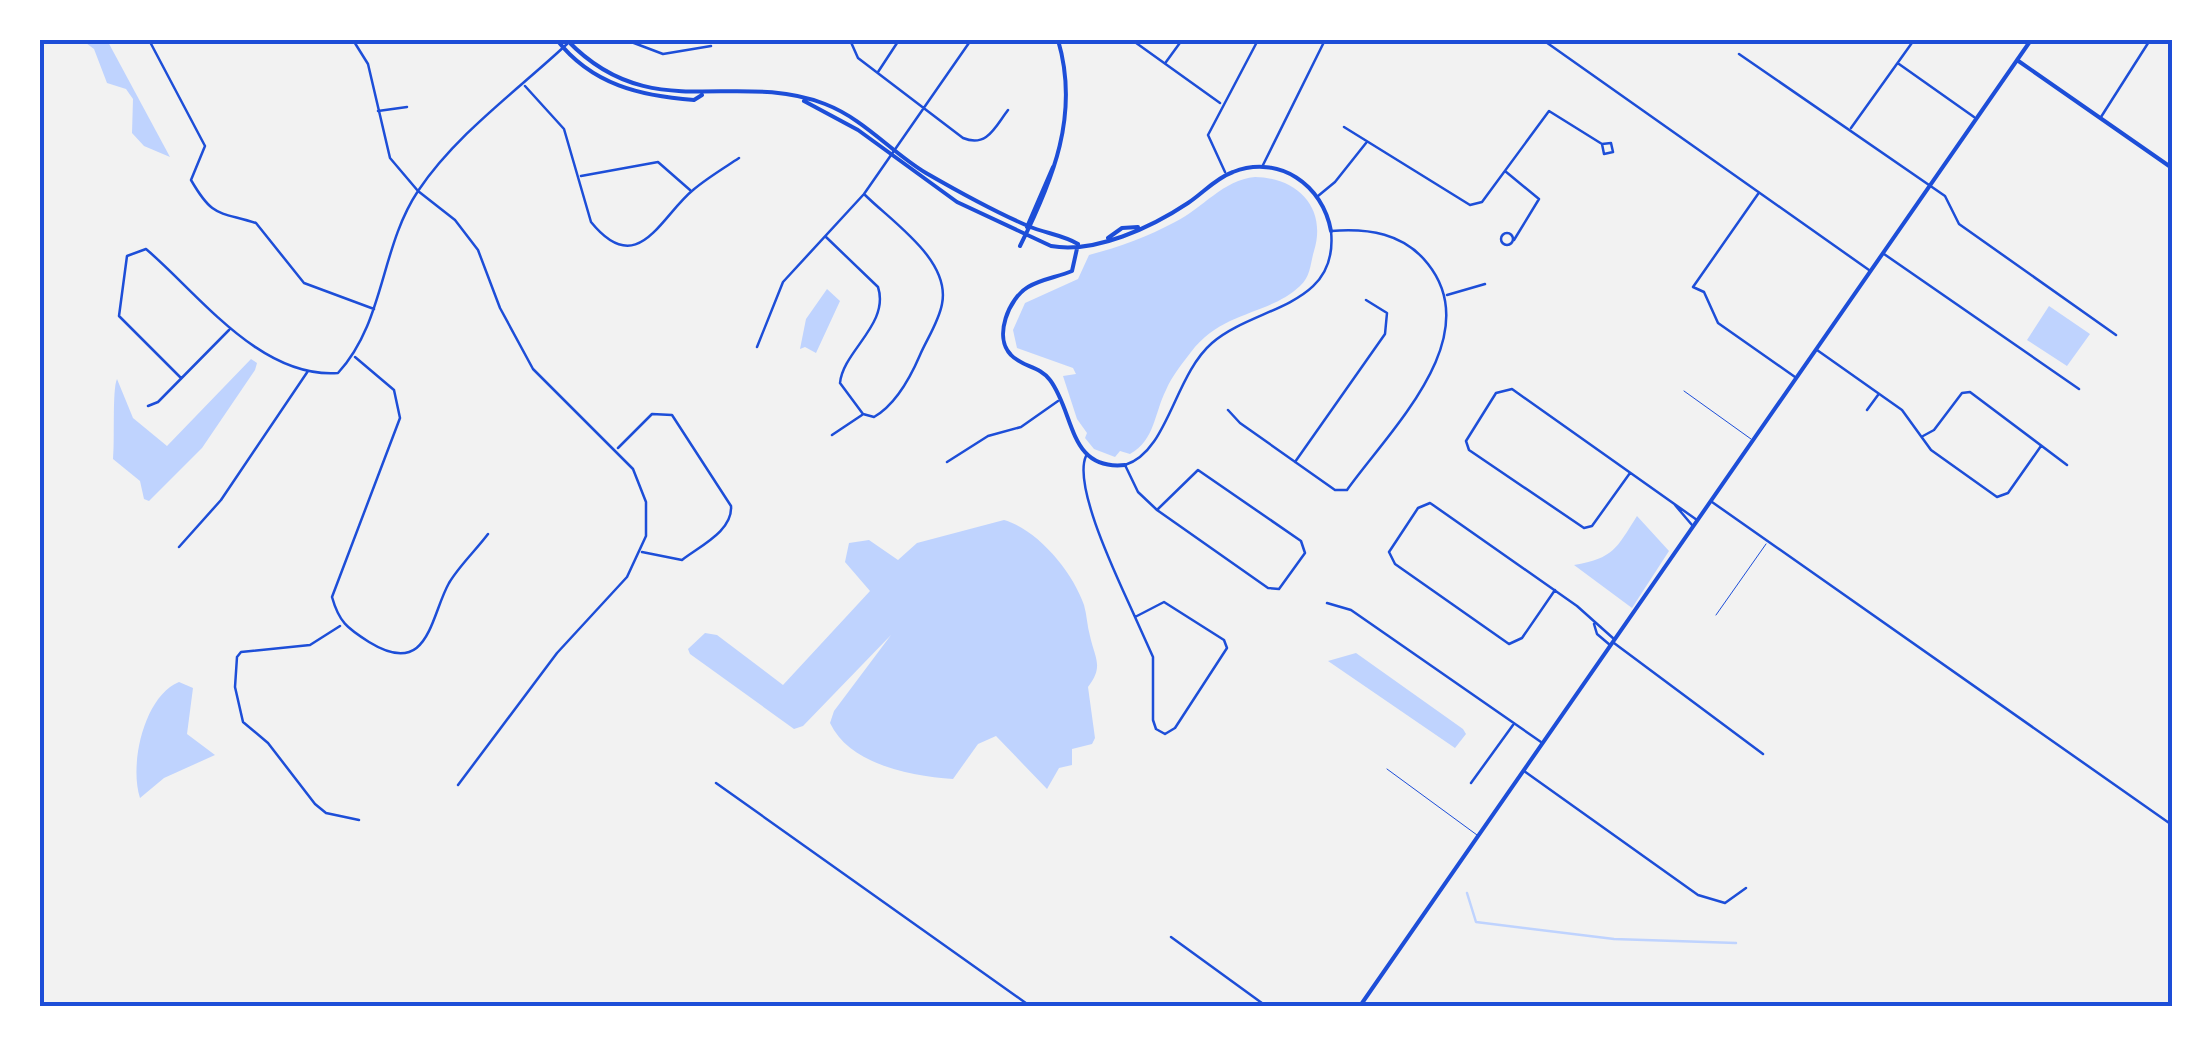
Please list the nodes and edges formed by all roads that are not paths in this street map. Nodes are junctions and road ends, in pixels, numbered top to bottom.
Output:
1 (150, 40) edge
2 (354, 40) edge
3 (557, 40) edge
4 (626, 40) edge
5 (850, 40) edge
6 (900, 40) edge
7 (970, 40) edge
8 (1058, 40) edge
9 (1132, 40) edge
10 (1182, 40) edge
11 (1258, 40) edge
12 (1324, 40) edge
13 (1544, 40) edge
14 (1914, 40) edge
15 (2020, 40) edge
16 (2150, 40) edge
17 (568, 41) edge
18 (635, 42) edge
19 (2029, 42) edge
20 (710, 46) dead end
21 (563, 48) junction
22 (1739, 54) dead end
23 (2017, 60) junction
24 (1898, 63) junction
25 (1166, 64) junction
26 (876, 74) junction
27 (524, 85) junction
28 (702, 95) junction
29 (1222, 104) junction
30 (407, 107) dead end
31 (924, 110) junction
32 (1008, 110) dead end
33 (377, 111) junction
34 (1976, 118) junction
35 (2100, 118) junction
36 (1344, 127) dead end
37 (1850, 129) junction
38 (1367, 142) junction
39 (1602, 144) dead end
40 (894, 154) junction
41 (738, 158) dead end
42 (1263, 167) junction
43 (2172, 168) edge
44 (1504, 170) junction
45 (1227, 174) junction
46 (579, 176) junction
47 (1930, 186) junction
48 (418, 191) junction
49 (691, 191) junction
50 (1759, 193) junction
51 (864, 194) junction
52 (1318, 196) junction
53 (1029, 227) junction
54 (1331, 230) junction
55 (826, 236) junction
56 (1025, 236) junction
57 (1514, 240) dead end
58 (1078, 244) junction
59 (1020, 246) dead end
60 (1882, 254) junction
61 (1870, 271) junction
62 (1485, 284) dead end
63 (1446, 296) junction
64 (1366, 300) dead end
65 (374, 308) junction
66 (229, 330) junction
67 (2116, 335) dead end
68 (757, 347) dead end
69 (1816, 350) junction
70 (353, 356) junction
71 (308, 370) junction
72 (182, 378) junction
73 (1796, 378) junction
74 (2079, 389) dead end
75 (1684, 391) dead end
76 (1878, 394) junction
77 (1059, 400) junction
78 (148, 406) dead end
79 (1228, 410) dead end
80 (1867, 410) dead end
81 (863, 414) junction
82 (832, 436) dead end
83 (1920, 437) junction
84 (1753, 441) junction
85 (2041, 446) junction
86 (616, 449) junction
87 (1087, 455) junction
88 (946, 462) dead end
89 (1294, 463) junction
90 (2067, 464) dead end
91 (1126, 465) junction
92 (1630, 473) junction
93 (1712, 502) junction
94 (1674, 504) junction
95 (1157, 510) junction
96 (1698, 521) junction
97 (1694, 527) junction
98 (488, 534) dead end
99 (1768, 541) junction
100 (179, 547) dead end
101 (642, 552) junction
102 (1554, 590) junction
103 (1327, 603) dead end
104 (1716, 615) dead end
105 (1135, 617) junction
106 (342, 624) junction
107 (1613, 642) junction
108 (1514, 724) junction
109 (1542, 743) junction
110 (1763, 754) dead end
111 (1387, 768) dead end
112 (1523, 770) junction
113 (716, 783) dead end
114 (1471, 783) dead end
115 (458, 785) dead end
116 (359, 820) dead end
117 (2172, 826) edge
118 (1478, 835) junction
119 (1746, 888) dead end
120 (1170, 937) dead end
121 (1030, 1006) edge
122 (1266, 1006) edge
123 (1360, 1006) edge

1 - 65 street
2 - 33 street
3 - 21 street
4 - 18 street
5 - 26 street
6 - 26 street
7 - 31 street
8 - 53 street
9 - 25 street
10 - 25 street
11 - 29 street
12 - 42 street
13 - 50 street
14 - 24 street
15 - 19 street
16 - 35 street
17 - 21 street
17 - 28 street
18 - 20 street
19 - 23 street
21 - 27 street
21 - 28 street
22 - 37 street
23 - 34 street
23 - 35 street
24 - 34 street
24 - 37 street
25 - 29 street
26 - 31 street
27 - 46 street
27 - 48 street
28 - 40 street
29 - 45 street
30 - 33 street
31 - 32 street
31 - 40 street
33 - 48 street
34 - 47 street
35 - 43 street
36 - 38 street
37 - 47 street
38 - 44 street
38 - 52 street
39 - 44 street
40 - 51 street
40 - 53 street
40 - 56 street
41 - 49 street
42 - 45 street
42 - 52 street
44 - 57 street
45 - 58 street
46 - 49 street
46 - 49 street
47 - 60 street
47 - 67 street
48 - 65 street
48 - 86 street
50 - 61 street
50 - 73 street
51 - 55 street
51 - 81 street
52 - 54 street
53 - 56 street
53 - 58 street
54 - 63 street
54 - 91 street
55 - 68 street
55 - 81 street
56 - 58 street
56 - 59 street
58 - 77 street
60 - 61 street
60 - 74 street
61 - 69 street
62 - 63 street
63 - 89 street
64 - 89 street
65 - 70 street
66 - 71 street
66 - 72 street
66 - 72 street
69 - 73 street
69 - 76 street
70 - 71 street
70 - 106 street
71 - 100 street
72 - 78 street
73 - 84 street
75 - 84 lane
76 - 80 street
76 - 83 street
77 - 87 street
77 - 88 street
79 - 89 street
81 - 82 street
83 - 85 street
83 - 85 street
84 - 93 street
85 - 90 street
86 - 101 street
86 - 101 street
87 - 91 street
87 - 105 street
91 - 95 street
92 - 92 street
92 - 94 street
93 - 96 street
93 - 99 street
94 - 96 street
94 - 97 street
95 - 95 street
96 - 97 street
97 - 107 street
98 - 106 street
99 - 104 lane
99 - 117 street
101 - 115 street
102 - 102 street
102 - 107 street
103 - 108 street
105 - 105 street
106 - 116 street
107 - 109 street
107 - 110 street
108 - 109 street
108 - 114 street
109 - 112 street
111 - 118 lane
112 - 118 street
112 - 119 street
113 - 121 street
118 - 123 street
120 - 122 street

